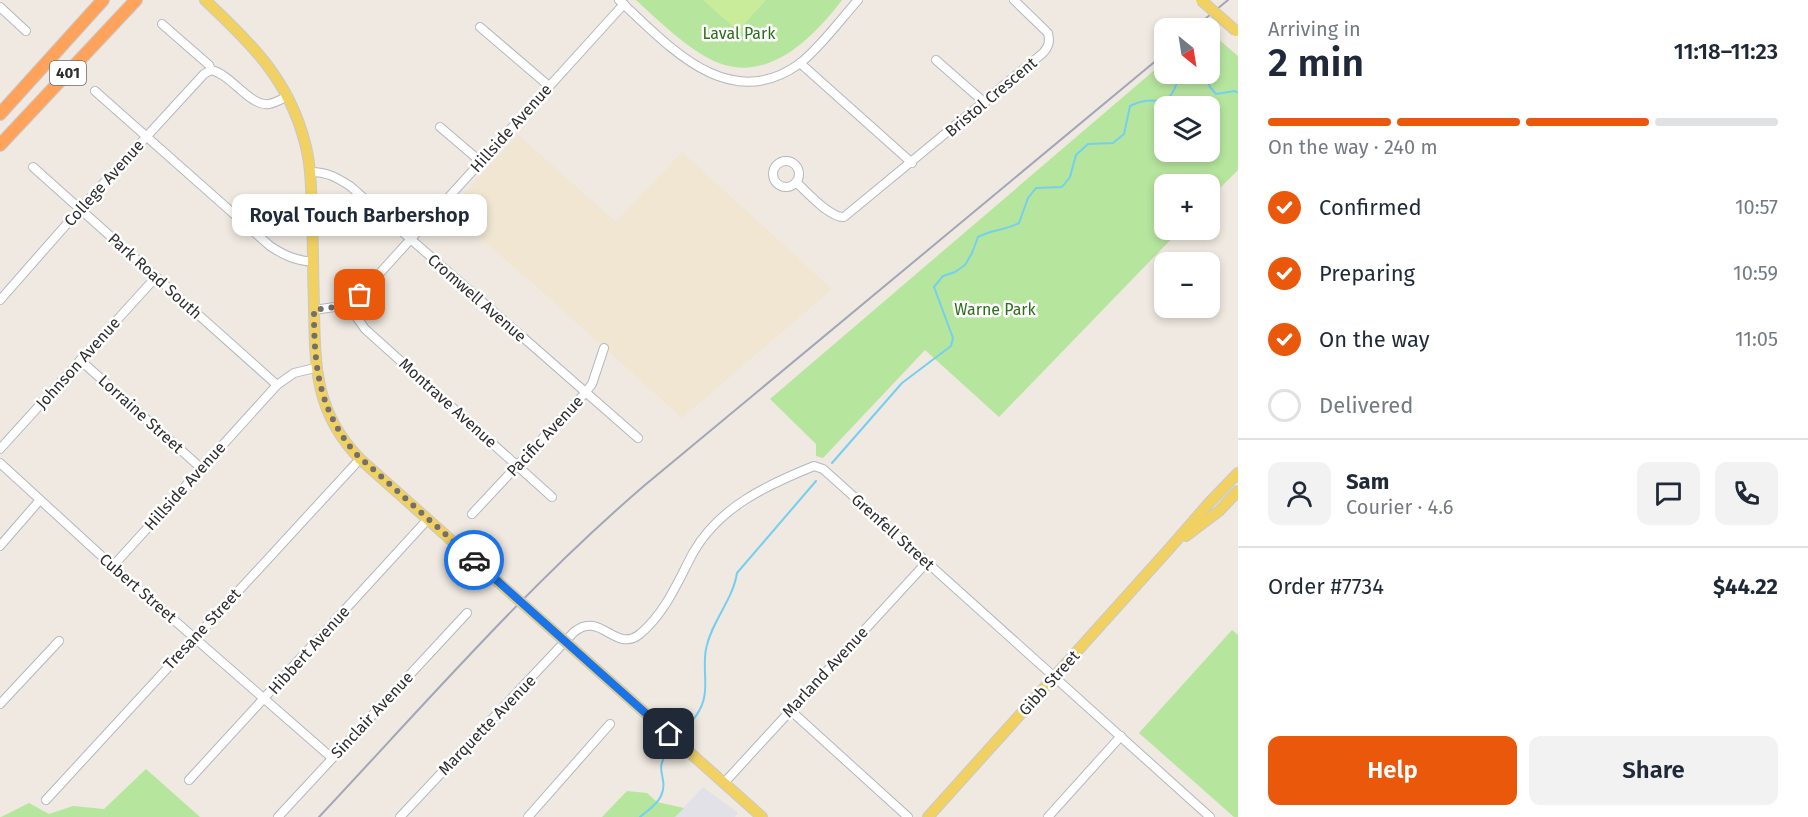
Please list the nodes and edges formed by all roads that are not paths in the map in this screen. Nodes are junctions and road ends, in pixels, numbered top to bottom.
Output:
1 (103, 0) edge
2 (136, 0) edge
3 (205, 0) edge
4 (858, 0) edge
5 (1014, 0) edge
6 (1201, 0) edge
7 (622, 2) edge
8 (0, 7) edge
9 (162, 24) dead end
10 (480, 27) dead end
11 (26, 32) dead end
12 (1237, 32) edge
13 (936, 60) dead end
14 (800, 63) junction
15 (211, 70) junction
16 (549, 86) junction
17 (95, 91) dead end
18 (288, 96) junction
19 (985, 103) junction
20 (0, 114) edge
21 (440, 127) dead end
22 (146, 137) junction
23 (0, 145) edge
24 (481, 162) junction
25 (912, 163) junction
26 (33, 167) dead end
27 (311, 172) junction
28 (796, 182) dead end
29 (80, 209) junction
30 (411, 240) junction
31 (313, 262) junction
32 (156, 277) junction
33 (0, 300) edge
34 (348, 305) junction
35 (314, 310) junction
36 (604, 348) dead end
37 (80, 360) junction
38 (315, 368) junction
39 (277, 385) junction
40 (585, 393) junction
41 (638, 438) dead end
42 (0, 449) edge
43 (360, 459) junction
44 (0, 464) edge
45 (519, 466) junction
46 (201, 468) junction
47 (1238, 472) edge
48 (1238, 491) edge
49 (552, 497) dead end
50 (39, 501) junction
51 (472, 514) dead end
52 (428, 519) junction
53 (0, 546) edge
54 (1169, 549) junction
55 (927, 562) junction
56 (113, 566) junction
57 (467, 613) dead end
58 (574, 632) joint
59 (195, 636) junction
60 (59, 641) dead end
61 (1055, 676) junction
62 (264, 698) junction
63 (0, 704) edge
64 (790, 711) junction
65 (610, 724) dead end
66 (1122, 736) junction
67 (332, 758) junction
68 (189, 780) dead end
69 (724, 783) junction
70 (46, 800) dead end
71 (1053, 815) edge
72 (402, 816) edge
73 (278, 817) edge
74 (528, 817) edge
75 (762, 817) edge
76 (908, 817) edge
77 (928, 817) edge
78 (1210, 817) edge

1 - 20 highway, 401
2 - 23 highway, 401
3 - 18 main road
4 - 14 street
5 - 19 street, Bristol Crescent
6 - 12 main road, bridge
7 - 14 street
7 - 16 street, Hillside Avenue
8 - 11 street
9 - 15 street
10 - 16 street
13 - 19 street
14 - 25 street
15 - 18 street
15 - 22 street, College Avenue
16 - 24 street, Hillside Avenue
17 - 22 street
18 - 27 main road
19 - 25 street, Bristol Crescent
21 - 24 street
22 - 29 street, College Avenue
22 - 31 street
24 - 30 street, Hillside Avenue
25 - 28 street, Bristol Crescent
26 - 29 street, Park Road South
27 - 30 street, Cromwell Avenue
27 - 31 main road
29 - 32 street, Park Road South
29 - 33 street, College Avenue
30 - 34 street, Hillside Avenue
30 - 40 street, Cromwell Avenue
31 - 35 main road
32 - 37 street, Johnson Avenue
32 - 39 street, Park Road South
34 - 35 street
34 - 45 street, Montrave Avenue
35 - 38 main road
36 - 40 street, Pacific Avenue
37 - 42 street, Johnson Avenue
37 - 46 street, Lorraine Street
38 - 39 street, Hillside Avenue
38 - 43 main road
39 - 46 street, Hillside Avenue
40 - 41 street, Cromwell Avenue
40 - 45 street, Pacific Avenue
43 - 52 main road
43 - 59 street, Tresane Street
44 - 50 street, Cubert Street
45 - 49 street, Montrave Avenue
45 - 51 street, Pacific Avenue
46 - 56 street, Hillside Avenue
47 - 54 main road, Gibb Street
48 - 54 main road, Gibb Street
50 - 53 street
50 - 56 street, Cubert Street
52 - 62 street, Hibbert Avenue
52 - 69 main road, bridge
54 - 61 main road, Gibb Street
55 - 58 street, Grenfell Street
55 - 61 street, Grenfell Street
55 - 64 street, Marland Avenue
56 - 59 street, Cubert Street
57 - 67 street, Sinclair Avenue
58 - 72 street, Marquette Avenue
59 - 62 street, Cubert Street
59 - 70 street, Tresane Street
60 - 63 street
61 - 66 street, Grenfell Street
61 - 77 main road, Gibb Street
62 - 67 street, Cubert Street
62 - 68 street, Hibbert Avenue
64 - 69 street, Marland Avenue
64 - 76 street
65 - 74 street
66 - 71 street
66 - 78 street, Grenfell Street
67 - 73 street, Sinclair Avenue
69 - 75 main road

